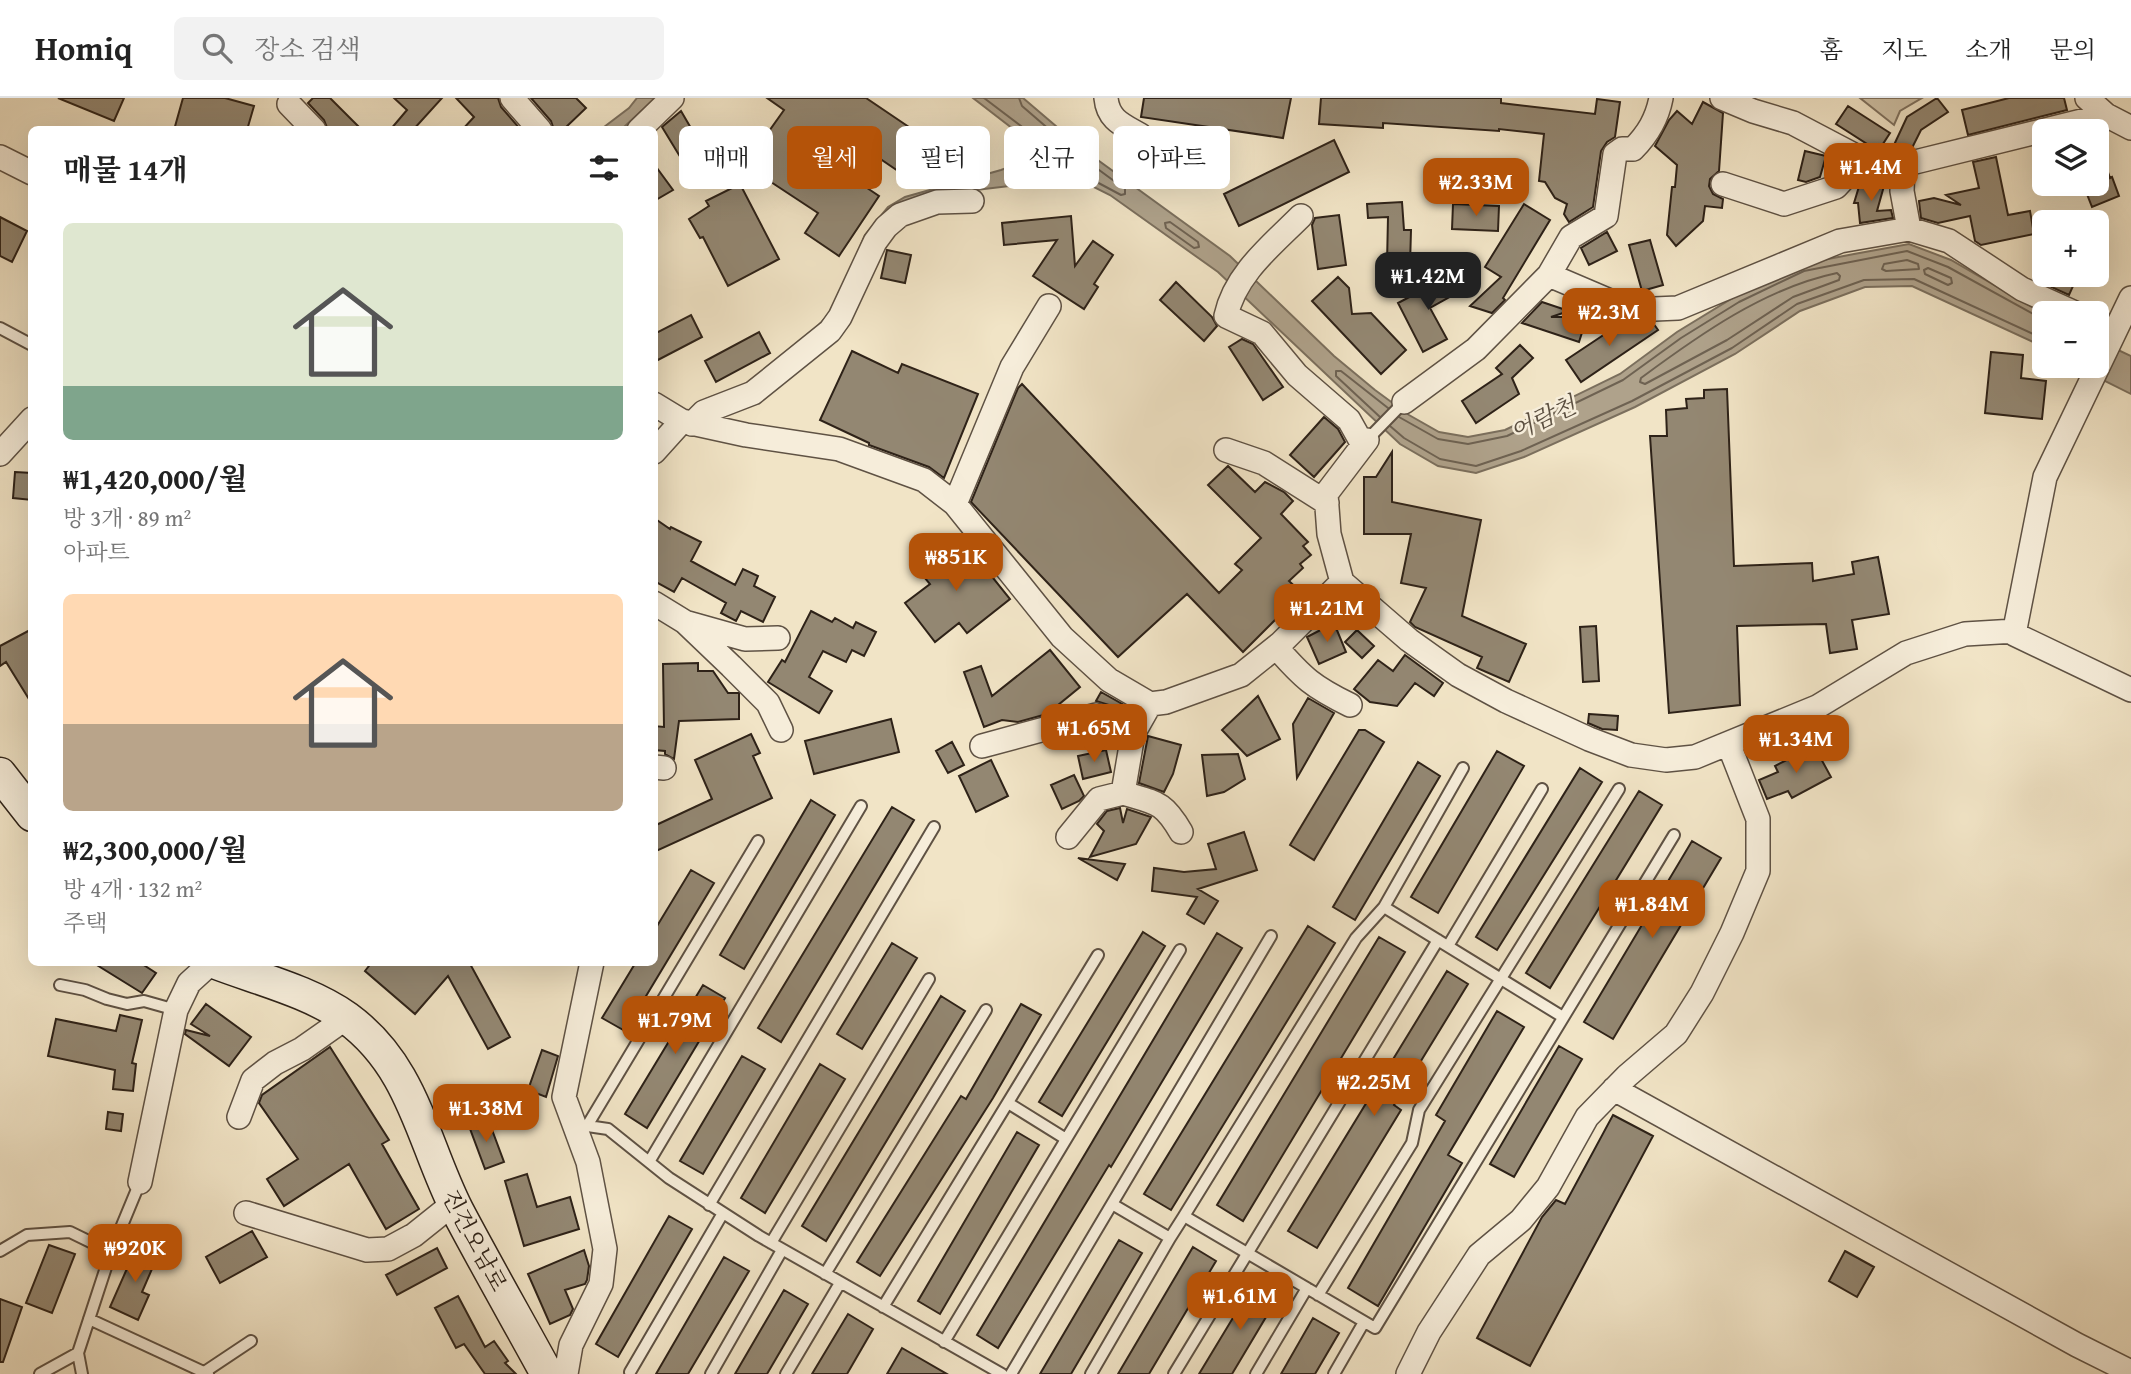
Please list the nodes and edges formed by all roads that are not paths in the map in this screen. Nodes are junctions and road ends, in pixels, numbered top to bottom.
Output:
1 (512, 98) edge
2 (672, 98) edge
3 (1106, 98) edge
4 (1661, 98) edge
5 (1722, 98) edge
6 (2087, 98) edge
7 (289, 104) dead end
8 (2106, 115) junction
9 (310, 126) edge
10 (536, 126) edge
11 (643, 126) edge
12 (1125, 126) edge
13 (2131, 128) edge
14 (0, 157) edge
15 (1862, 159) junction
16 (1903, 165) junction
17 (28, 171) edge
18 (1723, 184) dead end
19 (972, 201) dead end
20 (1301, 216) dead end
21 (1909, 229) junction
22 (1549, 275) junction
23 (2131, 298) edge
24 (2048, 301) edge
25 (1049, 306) dead end
26 (2109, 323) edge
27 (0, 328) edge
28 (28, 343) edge
29 (2090, 378) edge
30 (1404, 402) joint
31 (658, 406) edge
32 (28, 423) edge
33 (687, 423) junction
34 (1365, 443) junction
35 (658, 448) edge
36 (1226, 450) dead end
37 (0, 454) edge
38 (1327, 503) junction
39 (955, 504) junction
40 (1342, 582) junction
41 (658, 605) edge
42 (685, 622) junction
43 (2015, 631) junction
44 (778, 638) dead end
45 (1276, 647) junction
46 (2131, 690) edge
47 (1150, 704) junction
48 (1350, 705) dead end
49 (780, 730) dead end
50 (1133, 734) junction
51 (1728, 745) junction
52 (982, 746) dead end
53 (1464, 768) dead end
54 (0, 774) edge
55 (1542, 789) dead end
56 (1619, 789) dead end
57 (1123, 793) junction
58 (860, 806) dead end
59 (28, 810) edge
60 (934, 827) dead end
61 (1181, 832) dead end
62 (1674, 835) dead end
63 (1068, 836) dead end
64 (758, 841) dead end
65 (1384, 907) junction
66 (1271, 936) dead end
67 (1443, 943) junction
68 (1180, 950) dead end
69 (1098, 955) dead end
70 (208, 966) edge
71 (224, 966) edge
72 (591, 966) edge
73 (929, 979) dead end
74 (1501, 979) junction
75 (60, 985) dead end
76 (176, 1010) junction
77 (986, 1010) dead end
78 (1563, 1017) junction
79 (346, 1018) junction
80 (1614, 1090) junction
81 (1008, 1103) junction
82 (239, 1117) dead end
83 (581, 1125) junction
84 (1066, 1139) junction
85 (649, 1162) junction
86 (140, 1181) joint
87 (454, 1203) junction
88 (1112, 1203) junction
89 (709, 1205) junction
90 (246, 1213) dead end
91 (723, 1213) junction
92 (1184, 1216) junction
93 (1170, 1238) junction
94 (771, 1243) junction
95 (782, 1250) junction
96 (0, 1251) edge
97 (111, 1252) junction
98 (1247, 1253) junction
99 (825, 1274) junction
100 (840, 1283) junction
101 (1307, 1288) junction
102 (1318, 1295) junction
103 (883, 1307) junction
104 (89, 1319) junction
105 (1364, 1322) junction
106 (251, 1341) dead end
107 (944, 1342) junction
108 (78, 1353) junction
109 (630, 1372) dead end
110 (2131, 1372) edge
111 (207, 1373) edge
112 (40, 1374) edge
113 (82, 1374) edge
114 (547, 1374) edge
115 (566, 1374) edge
116 (711, 1374) edge
117 (786, 1374) edge
118 (1002, 1374) edge
119 (1011, 1374) edge
120 (1091, 1374) edge
121 (1174, 1374) edge
122 (1256, 1374) edge
123 (1334, 1374) edge
124 (1408, 1374) edge

1 - 10 street
2 - 11 street
3 - 12 street
4 - 22 street
5 - 15 street
6 - 8 street
7 - 9 street
8 - 13 street
8 - 16 street
14 - 17 street
15 - 16 street
15 - 18 street
16 - 21 street
19 - 33 street
20 - 34 street
21 - 22 street
21 - 24 street
22 - 30 street
23 - 26 street
25 - 39 street
27 - 28 lane
29 - 43 street
30 - 34 lane
31 - 33 street
32 - 37 street
33 - 35 street
33 - 39 street
34 - 38 street
36 - 38 street
38 - 40 street
39 - 47 street
40 - 45 street
40 - 51 street
41 - 42 street
42 - 44 street
42 - 49 street
43 - 46 street
43 - 51 street
45 - 47 street
45 - 48 street
47 - 50 street
50 - 52 street
50 - 57 street
51 - 80 street
53 - 65 lane
54 - 59 main road
55 - 67 lane
56 - 74 lane
57 - 61 street
57 - 63 street
58 - 85 lane
60 - 89 lane
62 - 78 lane
64 - 83 lane
65 - 67 lane
65 - 92 lane
66 - 88 lane
67 - 74 lane
67 - 98 lane
68 - 84 lane
69 - 81 lane
70 - 76 street
71 - 79 main road, 진건오남로
72 - 83 street
73 - 94 lane
74 - 78 lane
74 - 102 lane
75 - 76 lane
76 - 86 street
77 - 99 lane
78 - 105 lane
79 - 82 street
79 - 87 main road, 진건오남로
80 - 110 street
80 - 124 street
81 - 84 lane
81 - 103 lane
83 - 85 lane
83 - 115 street
84 - 107 lane
85 - 89 lane
86 - 97 lane
87 - 90 street
87 - 114 main road, 진건오남로
88 - 93 lane
88 - 119 lane
89 - 91 lane
91 - 94 lane
91 - 109 lane
92 - 93 lane
92 - 98 lane
93 - 120 lane
94 - 95 lane
95 - 99 lane
95 - 116 lane
96 - 97 lane
97 - 104 lane
98 - 101 lane
98 - 121 lane
99 - 100 lane
100 - 103 lane
100 - 117 lane
101 - 102 lane
101 - 122 lane
102 - 105 lane
103 - 107 lane
104 - 108 lane
104 - 111 lane
105 - 123 lane
106 - 111 lane
107 - 118 lane
108 - 112 lane
108 - 113 lane

